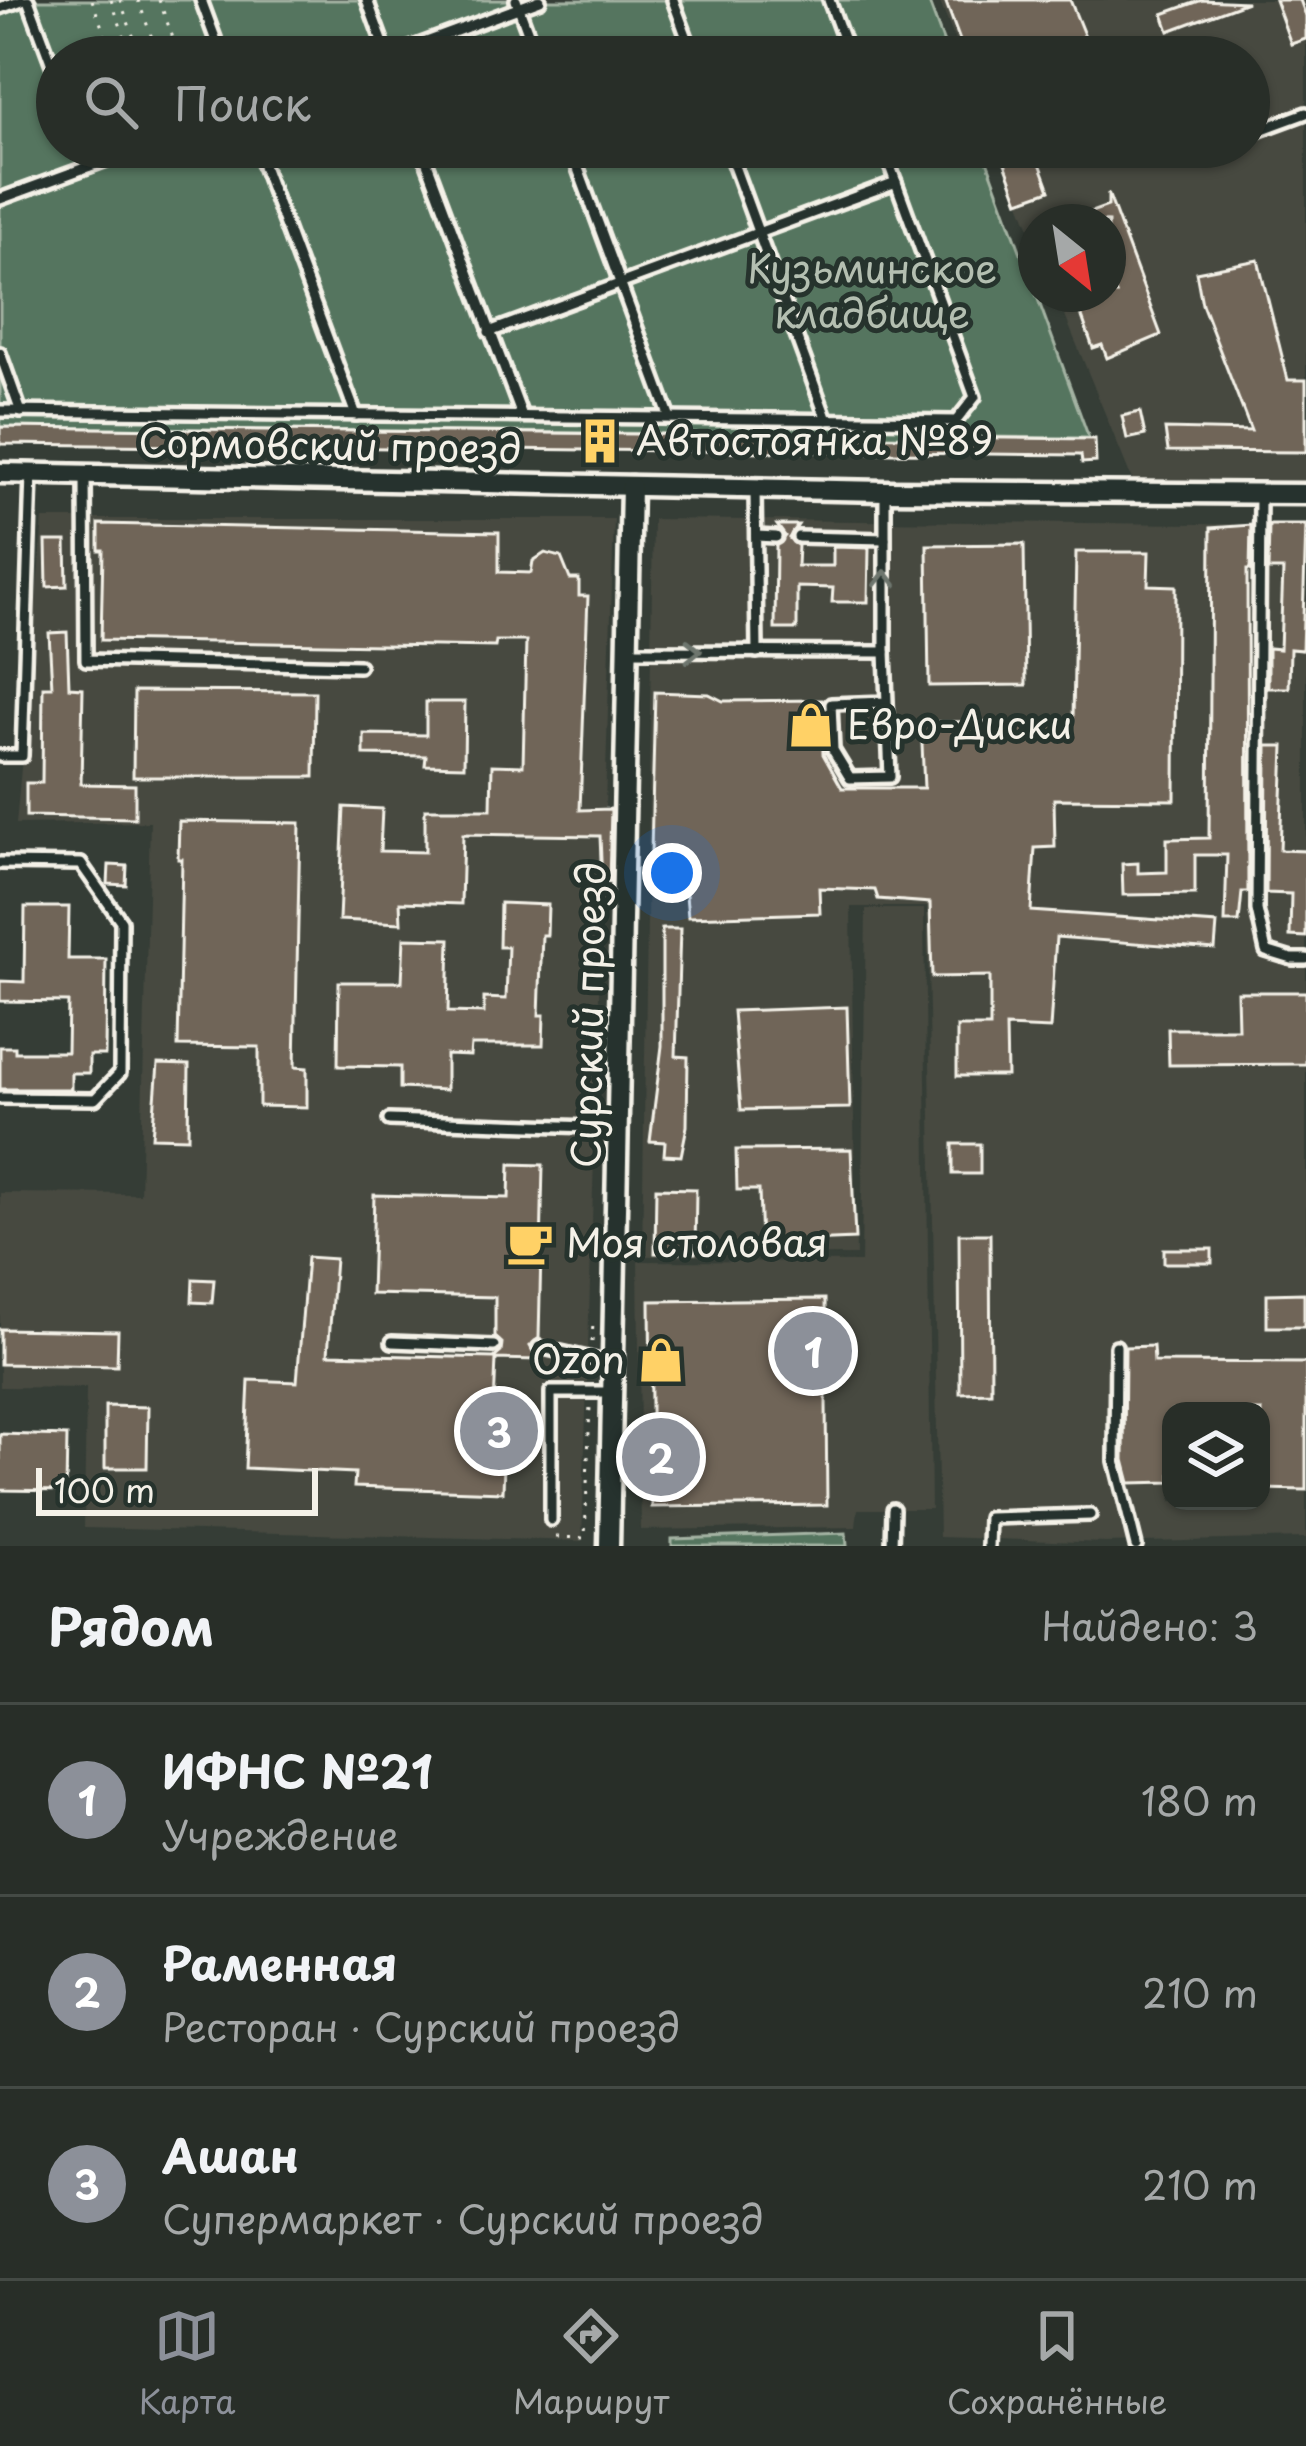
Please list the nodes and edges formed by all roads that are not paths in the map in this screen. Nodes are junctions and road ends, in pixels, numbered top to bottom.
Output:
1 (25, 0) edge
2 (201, 0) edge
3 (367, 0) edge
4 (540, 0) edge
5 (673, 0) edge
6 (829, 0) edge
7 (518, 4) edge
8 (0, 8) edge
9 (40, 36) edge
10 (215, 36) edge
11 (380, 36) edge
12 (439, 36) edge
13 (529, 36) edge
14 (686, 36) edge
15 (842, 36) edge
16 (1306, 113) edge
17 (1270, 126) edge
18 (84, 168) edge
19 (264, 168) edge
20 (429, 168) edge
21 (578, 168) edge
22 (736, 168) edge
23 (891, 168) edge
24 (896, 182) junction
25 (0, 199) edge
26 (759, 232) junction
27 (620, 283) junction
28 (489, 332) junction
29 (0, 353) edge
30 (0, 412) edge
31 (21, 412) junction
32 (356, 415) junction
33 (522, 416) junction
34 (670, 418) junction
35 (827, 419) junction
36 (0, 473) edge
37 (31, 474) junction
38 (85, 474) junction
39 (631, 486) junction
40 (754, 489) junction
41 (885, 491) junction
42 (1260, 493) junction
43 (1306, 494) edge
44 (756, 536) junction
45 (776, 537) dead end
46 (798, 537) dead end
47 (885, 539) junction
48 (630, 651) junction
49 (757, 652) junction
50 (884, 652) junction
51 (359, 666) dead end
52 (887, 702) junction
53 (0, 756) edge
54 (0, 863) edge
55 (1306, 959) edge
56 (0, 1098) edge
57 (389, 1120) dead end
58 (619, 1128) junction
59 (392, 1342) dead end
60 (494, 1346) dead end
61 (1116, 1346) dead end
62 (539, 1347) dead end
63 (614, 1364) junction
64 (613, 1392) junction
65 (893, 1509) dead end
66 (1090, 1515) dead end
67 (551, 1520) dead end
68 (609, 1546) edge
69 (892, 1546) edge
70 (988, 1546) edge
71 (1136, 1546) edge

1 - 8 lane
1 - 9 lane
2 - 10 lane
3 - 11 lane
4 - 7 lane
5 - 14 lane
6 - 15 lane
7 - 12 lane
7 - 13 lane
16 - 17 lane
18 - 25 lane
19 - 32 lane
20 - 28 lane
21 - 27 lane
22 - 26 lane
23 - 24 lane
24 - 26 lane
24 - 35 lane
26 - 27 lane
26 - 35 lane
27 - 28 lane
27 - 34 lane
28 - 33 lane
29 - 31 lane
30 - 31 lane
31 - 32 lane
32 - 33 lane
33 - 34 lane
34 - 35 lane
36 - 37 street, Сормовский проезд
37 - 38 street, Сормовский проезд
37 - 53 lane
38 - 39 street, Сормовский проезд
38 - 51 lane
39 - 40 street, Сормовский проезд
39 - 48 street, Сурский проезд
40 - 41 street, Сормовский проезд
40 - 44 lane
41 - 42 street, Сормовский проезд
41 - 47 lane
42 - 43 street, Сормовский проезд
42 - 55 lane
44 - 45 lane
44 - 49 lane
46 - 47 lane
50 -> 47 lane
48 -> 49 lane
48 - 58 street, Сурский проезд
49 - 50 lane
50 - 52 lane
52 - 52 lane
54 - 56 lane
57 - 58 lane
58 - 63 street, Сурский проезд
59 - 60 lane
61 - 71 lane
62 - 63 lane
63 - 64 street, Сурский проезд
64 - 67 lane
64 - 68 street, Сурский проезд
65 - 69 lane
66 - 70 lane

